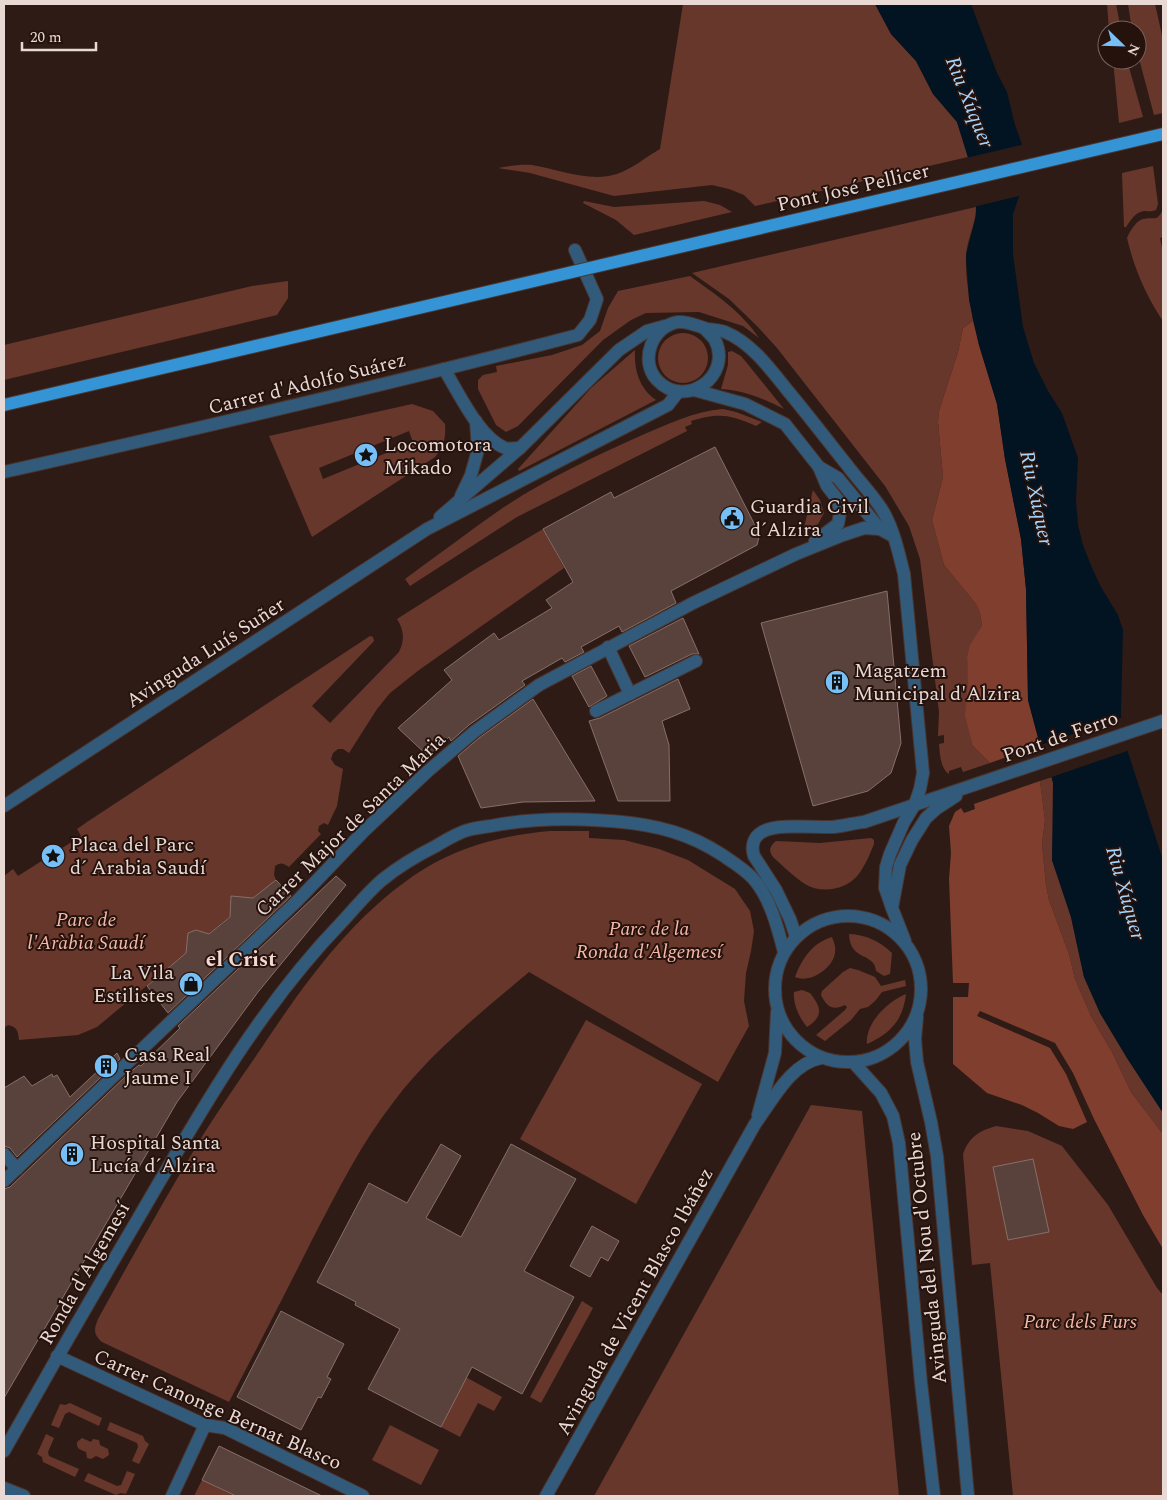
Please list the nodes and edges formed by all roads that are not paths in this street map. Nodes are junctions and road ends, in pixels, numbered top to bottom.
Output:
1 (1163, 134) edge
2 (575, 250) dead end
3 (667, 326) junction
4 (705, 329) junction
5 (444, 369) junction
6 (694, 390) junction
7 (678, 392) junction
8 (4, 405) edge
9 (476, 421) junction
10 (520, 448) junction
11 (819, 466) junction
12 (4, 472) edge
13 (459, 500) junction
14 (427, 529) junction
15 (880, 529) junction
16 (893, 536) junction
17 (801, 552) junction
18 (608, 647) junction
19 (696, 661) dead end
20 (630, 694) junction
21 (596, 711) dead end
22 (1163, 721) edge
23 (968, 788) junction
24 (915, 804) junction
25 (4, 806) edge
26 (892, 908) junction
27 (796, 937) junction
28 (908, 948) junction
29 (784, 952) junction
30 (777, 1010) junction
31 (917, 1017) junction
32 (821, 1058) junction
33 (854, 1063) junction
34 (755, 1124) junction
35 (4, 1154) edge
36 (17, 1169) junction
37 (4, 1181) edge
38 (57, 1356) junction
39 (205, 1425) junction
40 (4, 1451) edge
41 (4, 1488) edge
42 (24, 1496) edge
43 (172, 1496) edge
44 (363, 1496) edge
45 (546, 1496) edge
46 (934, 1496) edge
47 (968, 1496) edge

1 - 8 main road, Pont José Pellicer, bridge
2 - 5 street, Carrer d'Adolfo Suárez
3 - 4 street
3 - 7 street
3 - 10 street, Avinguda Luís Suñer
4 - 6 street
4 - 16 street
5 - 9 street
5 - 12 street, Carrer d'Adolfo Suárez
6 - 7 street
6 - 11 street
7 - 14 street, Avinguda Luís Suñer
9 - 10 street
9 - 13 street
10 - 13 street, Avinguda Luís Suñer
11 - 15 street
11 - 17 street
13 - 14 street, Avinguda Luís Suñer
14 - 25 street, Avinguda Luís Suñer
15 - 16 street
15 - 17 street
16 - 24 street
17 - 18 street, Carrer Major de Santa Maria
18 - 20 street
18 - 36 street, Carrer Major de Santa Maria
19 - 20 street
20 - 21 street
22 - 23 street, Pont de Ferro
23 - 24 street
23 - 26 street
24 - 26 street
24 - 27 street
26 - 28 street
27 - 28 street
27 - 29 street
28 - 31 street
29 - 30 street
29 - 38 street, Ronda d'Algemesí
30 - 32 street
30 - 34 street, Avinguda de Vicent Blasco Ibáñez
31 - 33 street
31 - 47 street, Avinguda del Nou d'Octubre
32 - 33 street
32 - 34 street, Avinguda de Vicent Blasco Ibáñez
33 - 46 street, Avinguda del Nou d'Octubre
34 - 45 street, Avinguda de Vicent Blasco Ibáñez
35 - 36 street
36 - 37 street, Carrer Major de Santa Maria
38 - 39 street, Carrer Canonge Bernat Blasco
38 - 40 street, Ronda d'Algemesí
39 - 43 street
39 - 44 street, Carrer Canonge Bernat Blasco
41 - 42 street

